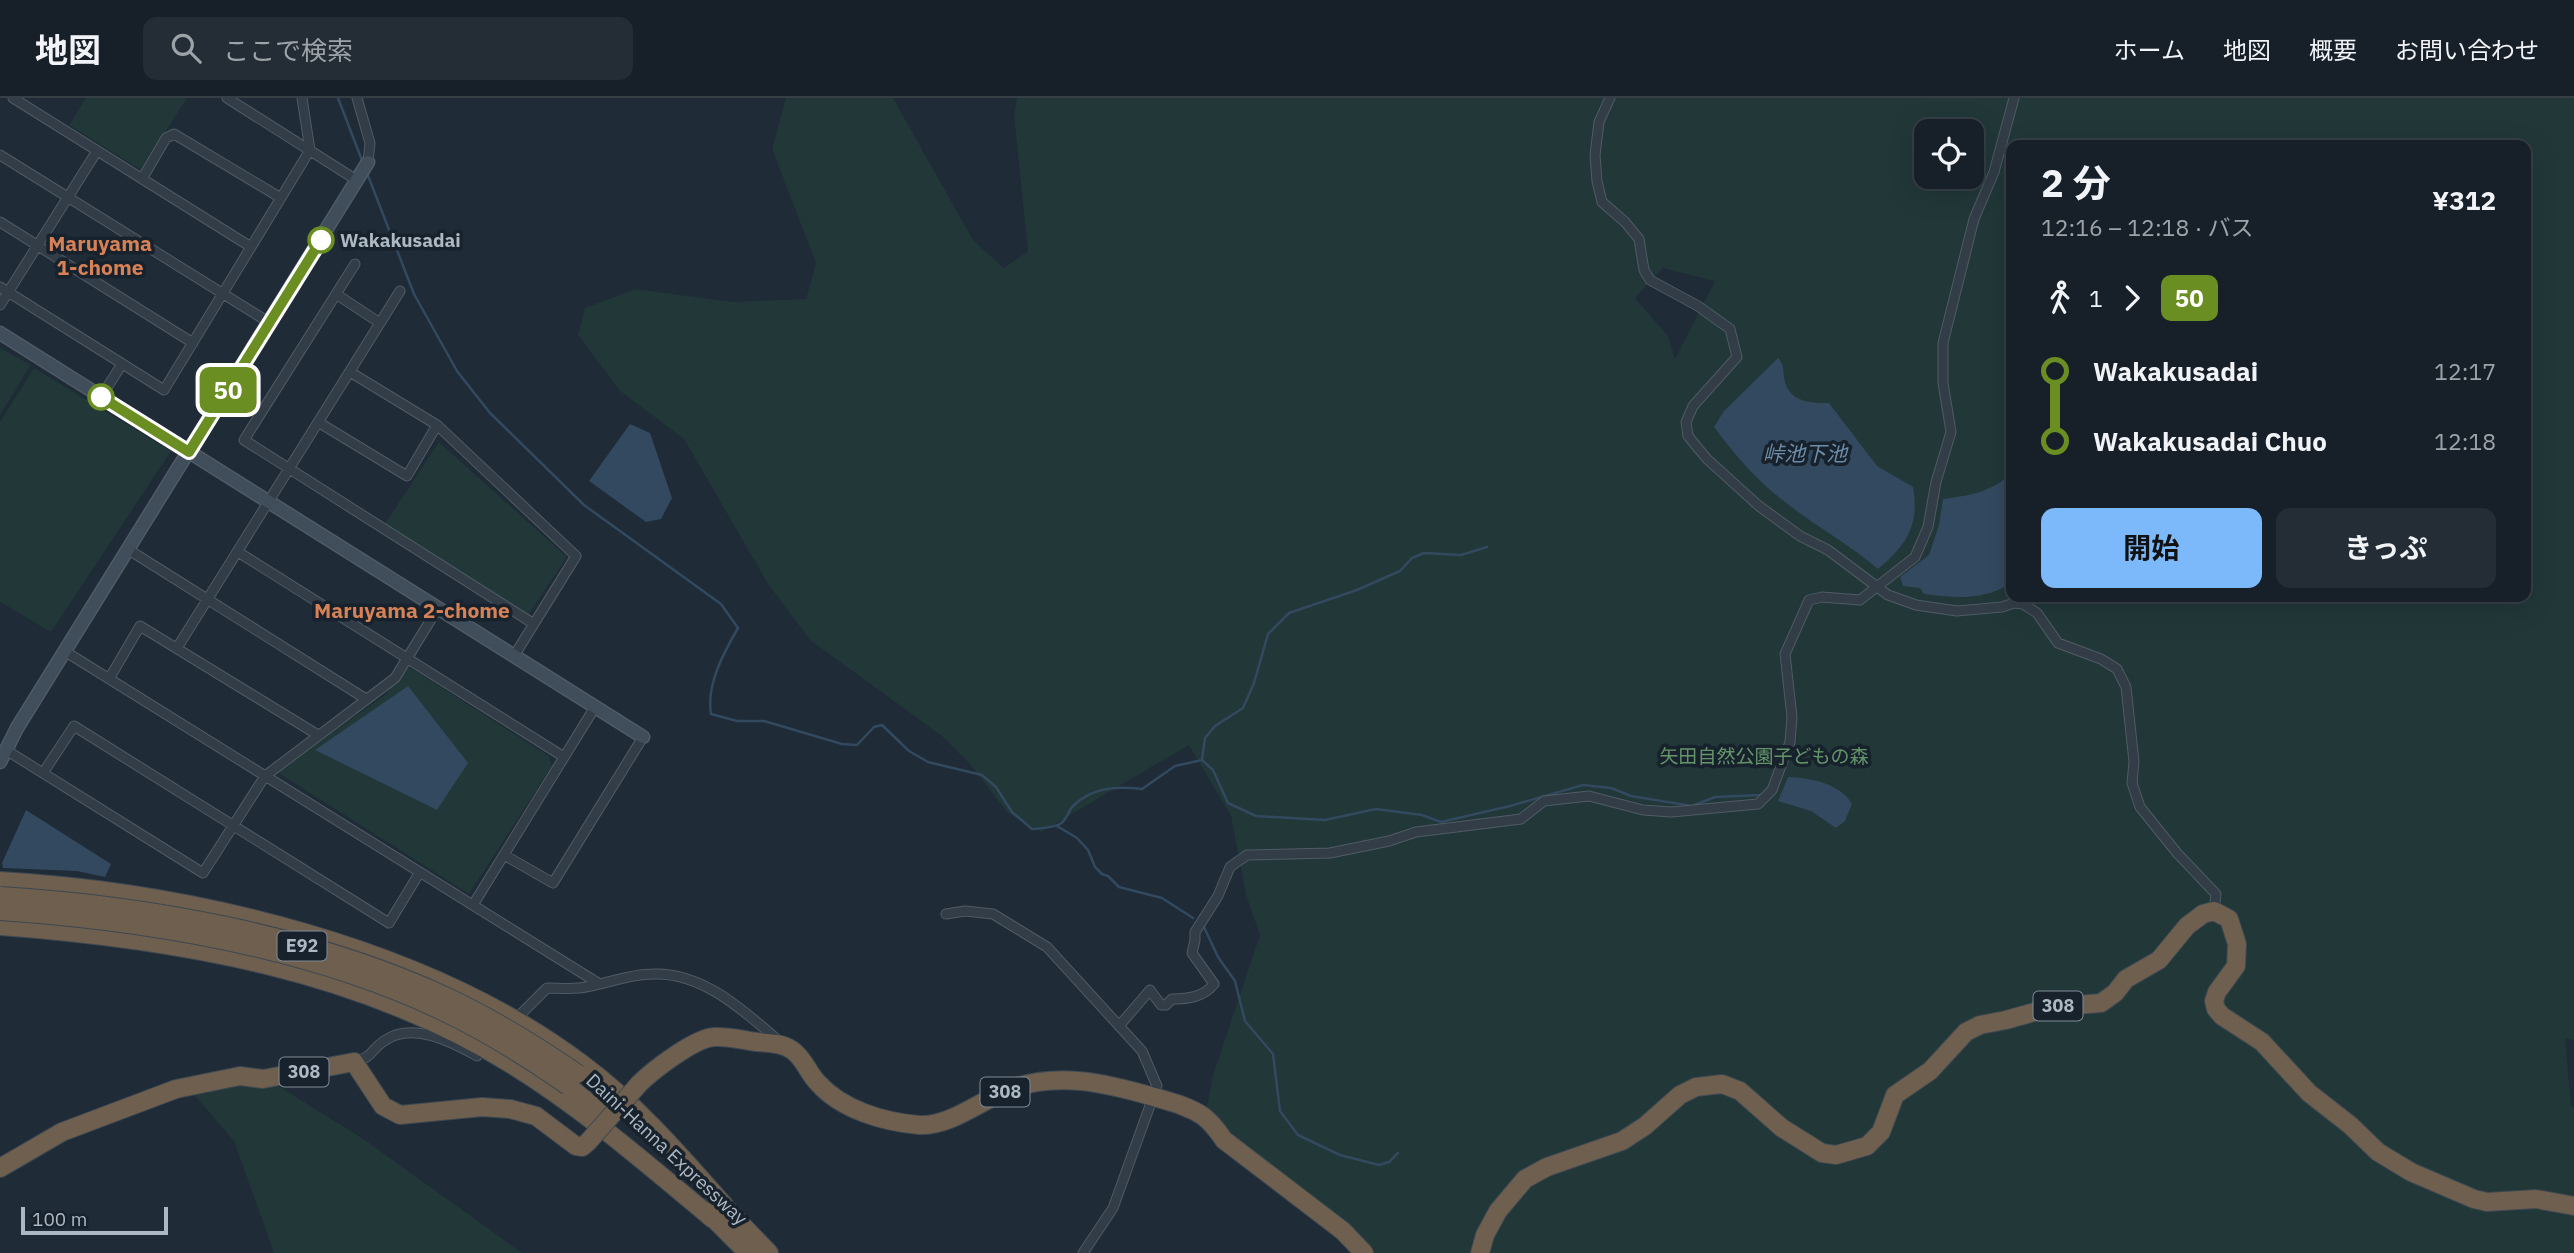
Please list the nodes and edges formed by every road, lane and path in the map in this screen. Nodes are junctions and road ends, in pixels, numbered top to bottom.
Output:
1 (13, 98) edge
2 (227, 98) edge
3 (302, 98) edge
4 (357, 98) edge
5 (1610, 98) edge
6 (2014, 98) edge
7 (310, 150) junction
8 (97, 151) junction
9 (0, 155) edge
10 (368, 162) joint
11 (142, 179) junction
12 (358, 181) junction
13 (67, 197) junction
14 (281, 198) junction
15 (0, 222) edge
16 (37, 245) junction
17 (251, 247) junction
18 (355, 264) dead end
19 (4, 290) edge
20 (400, 291) dead end
21 (223, 294) junction
22 (336, 294) junction
23 (0, 305) edge
24 (270, 323) junction
25 (380, 323) junction
26 (0, 334) edge
27 (193, 343) junction
28 (122, 364) junction
29 (350, 372) junction
30 (101, 397) junction
31 (318, 422) junction
32 (437, 425) junction
33 (189, 452) junction
34 (289, 469) junction
35 (269, 502) junction
36 (130, 550) junction
37 (238, 552) junction
38 (1877, 586) junction
39 (208, 599) junction
40 (438, 608) junction
41 (534, 624) junction
42 (177, 648) junction
43 (66, 652) junction
44 (514, 656) junction
45 (407, 658) junction
46 (109, 679) junction
47 (366, 699) junction
48 (595, 707) junction
49 (318, 735) junction
50 (643, 737) joint
51 (3, 756) edge
52 (564, 757) junction
53 (43, 773) junction
54 (265, 776) junction
55 (233, 826) junction
56 (504, 855) junction
57 (420, 873) junction
58 (0, 881) edge
59 (0, 896) edge
60 (473, 905) junction
61 (0, 911) edge
62 (2214, 911) junction
63 (946, 914) dead end
64 (0, 926) edge
65 (598, 983) junction
66 (520, 1015) dead end
67 (1119, 1026) junction
68 (784, 1045) junction
69 (477, 1056) dead end
70 (354, 1062) junction
71 (573, 1080) junction
72 (1153, 1097) junction
73 (0, 1168) edge
74 (2574, 1206) edge
75 (719, 1212) junction
76 (748, 1253) edge
77 (769, 1253) edge
78 (1083, 1253) edge
79 (1364, 1253) edge
80 (1480, 1253) edge

1 - 8 street
2 - 7 street
3 - 7 street
4 - 10 street
5 - 38 street
6 - 38 street
7 - 12 street
7 - 14 street
8 - 11 street
8 - 13 street
9 - 13 street
10 - 12 street
11 - 14 street
11 - 17 street
12 - 24 street
13 - 16 street
13 - 21 street
14 - 17 street
15 - 16 street
16 - 19 street
16 - 27 street
17 - 21 street
18 - 22 street
19 - 23 street
19 - 28 street
20 - 25 street
21 - 24 street
21 - 27 street
22 - 25 street
22 - 34 street
24 - 33 street
25 - 29 street
26 - 30 street
27 - 28 street
28 - 30 street
29 - 31 street
29 - 32 street
30 - 33 street
31 - 32 street
31 - 34 street
32 - 41 street
33 - 35 street
33 - 36 street
34 - 35 street
34 - 41 street
35 - 37 street
35 - 40 street
36 - 39 street
36 - 43 street
37 - 39 street
37 - 45 street
38 - 62 street
38 - 67 street
39 - 42 street
39 - 47 street
40 - 44 street
40 - 45 street
41 - 44 street
42 - 46 street
42 - 49 street
43 - 46 street
43 - 51 street
44 - 48 street
45 - 47 street
45 - 52 street
46 - 54 street
47 - 49 street
48 - 50 street
48 - 52 street
49 - 54 street
50 - 56 street
51 - 53 street
52 - 56 street
53 - 55 street
53 - 55 street
54 - 55 street
54 - 57 street
55 - 57 street
56 - 60 street
57 - 60 street
58 - 75 highway
59 - 71 highway, Daini-Hanna Expressway / E92, bridge
60 - 65 street
61 - 71 highway, Daini-Hanna Expressway / E92, bridge
62 - 74 highway
62 - 80 highway, 308
63 - 67 street
64 - 75 highway
65 - 66 street
65 - 68 street
67 - 72 street
68 - 70 highway, 308, bridge
68 - 72 highway, 308
69 - 70 street
70 - 73 highway, 308
71 - 75 highway, Daini-Hanna Expressway / E92
72 - 78 street
72 - 79 highway, 308
75 - 76 highway, Daini-Hanna Expressway / E92
75 - 77 highway, Daini-Hanna Expressway / E92

